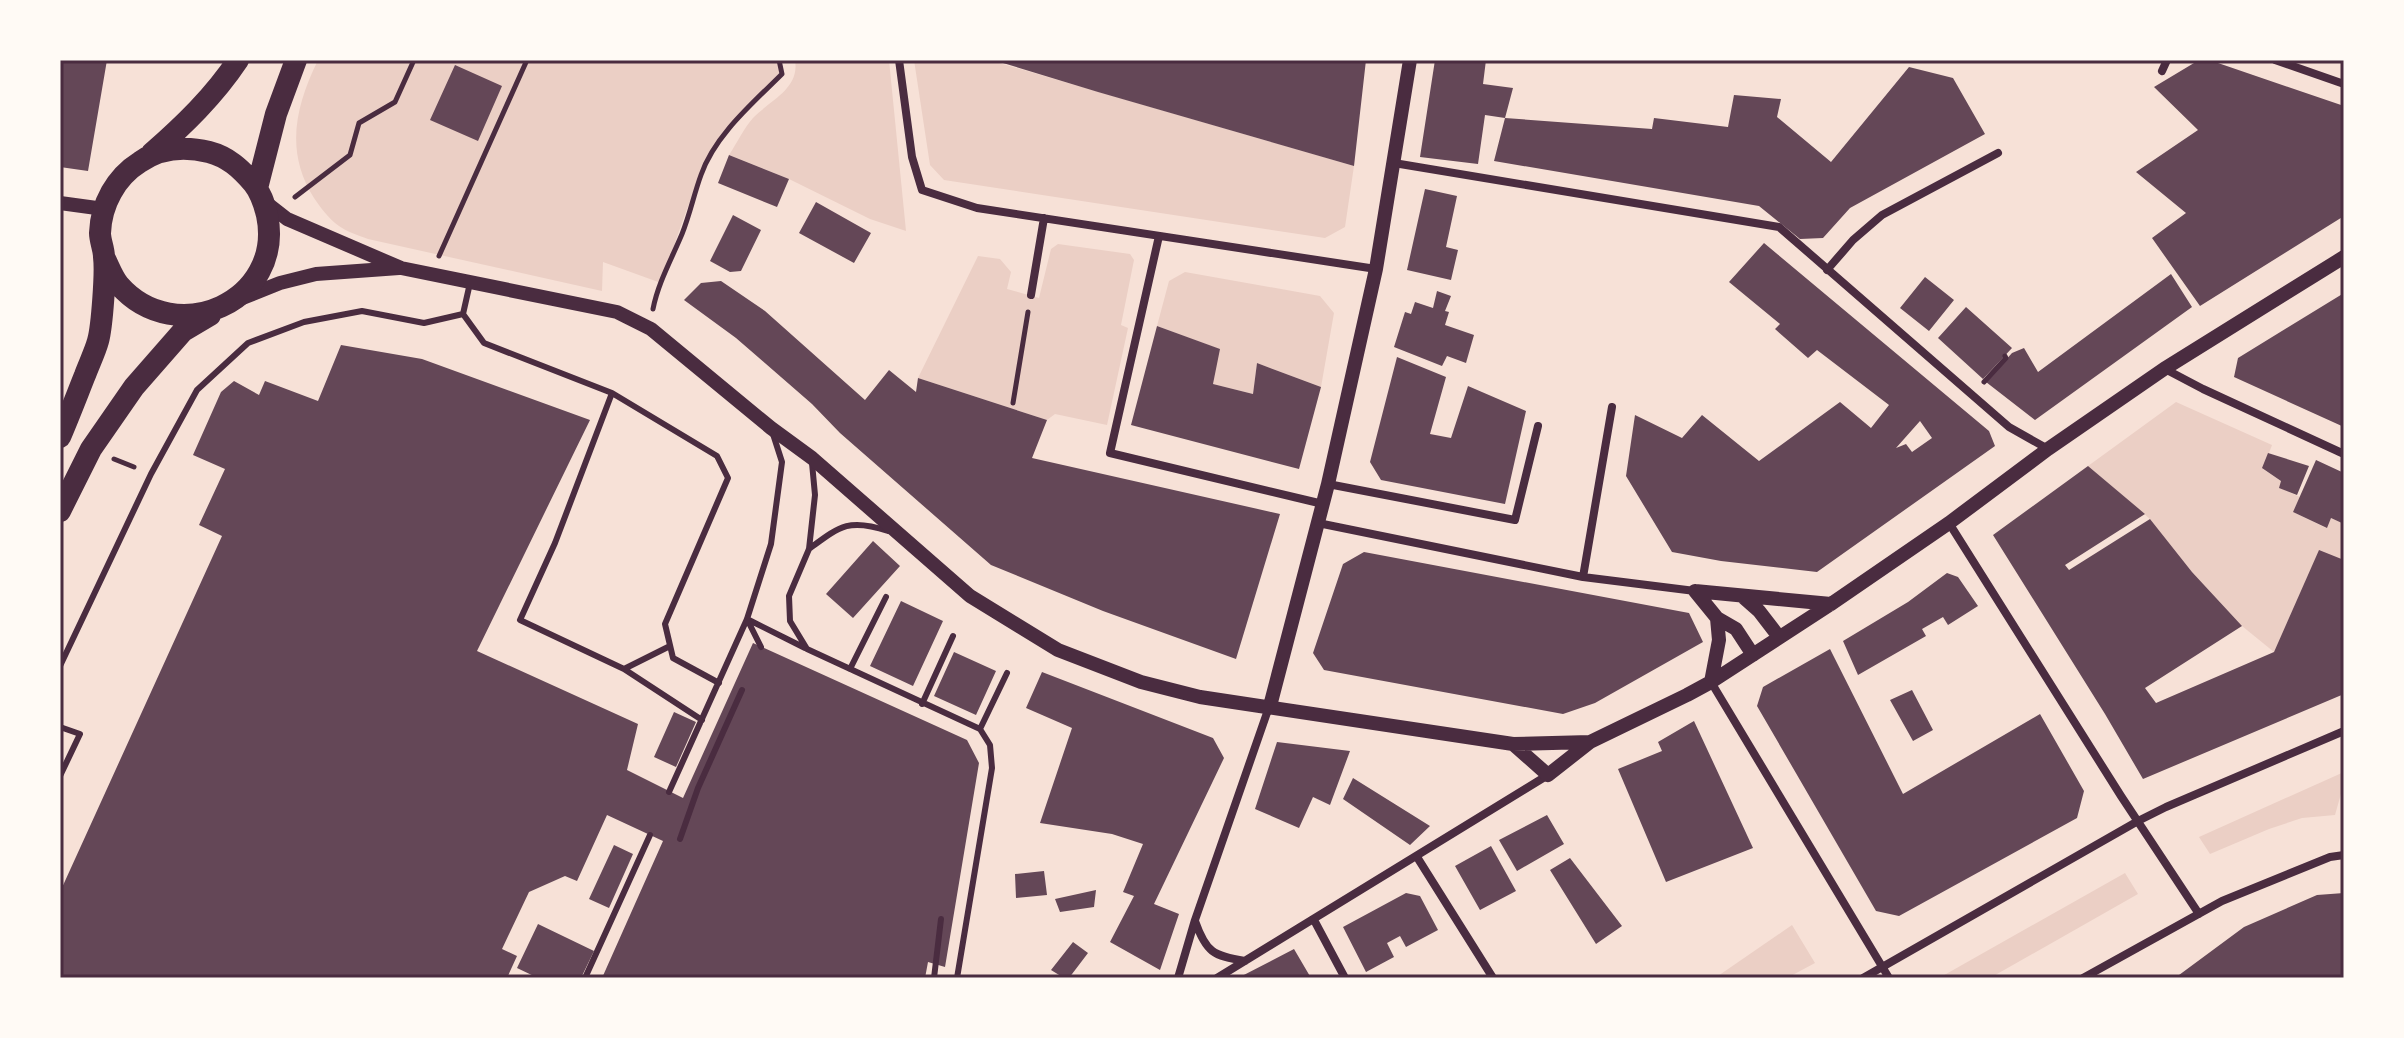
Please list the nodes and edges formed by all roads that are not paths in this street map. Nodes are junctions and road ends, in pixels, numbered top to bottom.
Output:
1 (238, 60) edge
2 (296, 60) edge
3 (899, 60) edge
4 (1410, 60) edge
5 (2167, 60) edge
6 (2275, 60) edge
7 (2162, 71) dead end
8 (2344, 84) edge
9 (1998, 153) dead end
10 (147, 157) junction
11 (1394, 163) junction
12 (266, 200) junction
13 (60, 203) edge
14 (104, 209) junction
15 (1044, 218) junction
16 (1159, 236) junction
17 (2344, 257) edge
18 (105, 259) junction
19 (401, 268) junction
20 (1376, 269) junction
21 (1827, 270) junction
22 (470, 281) junction
23 (1031, 295) road end
24 (227, 305) junction
25 (463, 314) junction
26 (2164, 369) junction
27 (612, 393) junction
28 (1612, 407) dead end
29 (1538, 426) dead end
30 (771, 428) junction
31 (60, 437) edge
32 (2048, 449) junction
33 (2344, 454) edge
34 (812, 458) junction
35 (1328, 484) junction
36 (1323, 504) junction
37 (60, 511) edge
38 (1318, 523) junction
39 (1949, 523) junction
40 (896, 534) junction
41 (809, 549) junction
42 (1583, 577) junction
43 (1695, 591) junction
44 (1742, 595) junction
45 (886, 597) dead end
46 (1831, 604) junction
47 (1717, 618) junction
48 (747, 619) junction
49 (953, 636) dead end
50 (1779, 637) junction
51 (670, 646) junction
52 (761, 647) dead end
53 (807, 649) junction
54 (1753, 655) junction
55 (60, 666) edge
56 (624, 669) junction
57 (850, 669) junction
58 (1007, 673) dead end
59 (1711, 682) junction
60 (719, 683) junction
61 (742, 690) dead end
62 (922, 704) junction
63 (1270, 706) junction
64 (702, 720) junction
65 (60, 727) edge
66 (980, 729) junction
67 (2344, 731) edge
68 (1590, 742) junction
69 (1513, 744) junction
70 (1548, 775) junction
71 (60, 776) edge
72 (669, 792) dead end
73 (2138, 821) junction
74 (650, 835) dead end
75 (680, 839) dead end
76 (2344, 855) edge
77 (1417, 857) junction
78 (2199, 914) junction
79 (941, 919) dead end
80 (1195, 920) junction
81 (1314, 920) junction
82 (1246, 961) junction
83 (1883, 967) junction
84 (585, 978) edge
85 (934, 978) edge
86 (957, 978) edge
87 (1178, 978) edge
88 (1217, 978) edge
89 (1345, 978) edge
90 (1493, 978) edge
91 (1863, 978) edge
92 (1889, 978) edge
93 (2083, 978) edge

1 - 10 highway
2 - 12 highway
3 - 15 street
4 - 11 street
5 - 7 street
6 - 8 street
9 - 21 street
10 - 12 highway
10 - 14 highway
11 - 20 street
11 - 21 street
12 - 19 street
12 - 24 highway
13 - 14 street
14 - 18 highway
15 - 16 street
15 - 23 street
16 - 20 street
16 - 36 street
17 - 26 street
18 - 24 highway
18 - 31 highway
19 - 22 street
19 - 24 street
20 - 35 street
21 - 32 street
22 - 25 lane
22 - 30 street
24 - 37 highway
25 - 27 lane
25 - 55 lane
26 - 32 street
26 - 33 street
27 - 51 lane
27 - 56 lane
28 - 42 street
29 - 35 street
30 - 34 street
30 - 48 lane
32 - 39 street
34 - 40 street
34 - 41 lane
35 - 36 street
36 - 38 street
38 - 42 street
38 - 63 street
39 - 46 street
39 - 73 street
40 - 41 lane
40 - 63 street
41 - 53 lane
42 - 43 street
43 - 44 street
43 - 47 street
44 - 46 street
44 - 50 street
45 - 57 lane
46 - 50 street
47 - 54 street
47 - 59 street
48 - 52 lane
48 - 53 lane
48 - 60 lane
49 - 62 lane
50 - 54 street
51 - 56 lane
51 - 60 lane
53 - 57 lane
54 - 59 street
56 - 64 lane
57 - 62 lane
58 - 66 lane
59 - 68 street
59 - 83 street
60 - 64 lane
61 - 75 lane
62 - 66 lane
63 - 69 street
63 - 80 street
64 - 72 lane
65 - 71 lane
66 - 86 lane
67 - 73 street
68 - 69 street
68 - 70 street
69 - 70 street
70 - 77 street
73 - 78 street
73 - 83 street
74 - 84 lane
76 - 78 street
77 - 81 street
77 - 90 street
78 - 93 street
79 - 85 lane
80 - 82 street
80 - 87 street
81 - 82 street
81 - 89 street
82 - 88 street
83 - 91 street
83 - 92 street

